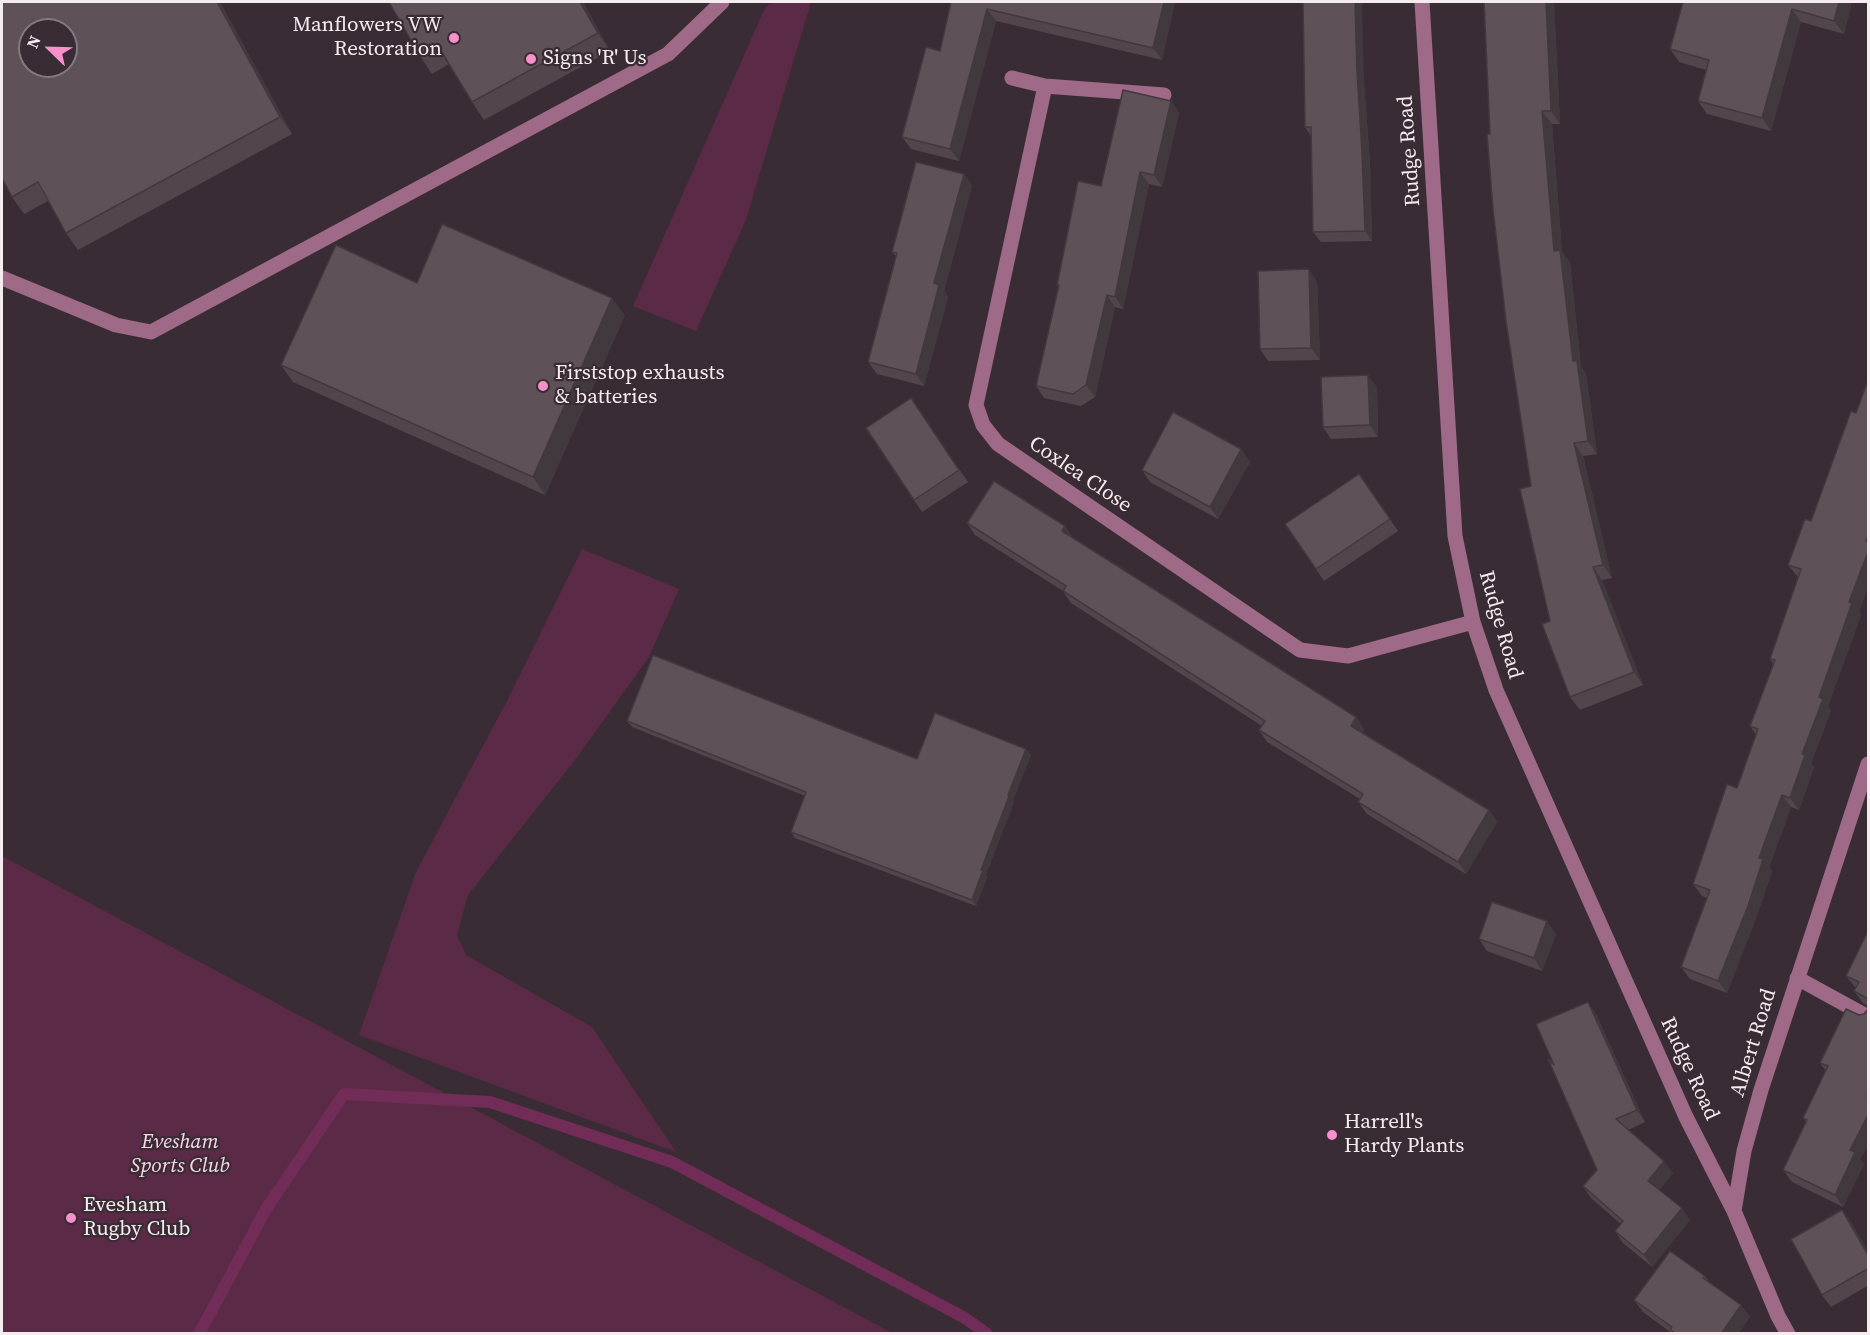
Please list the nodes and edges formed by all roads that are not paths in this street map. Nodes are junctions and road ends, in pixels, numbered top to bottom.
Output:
1 (722, 2) edge
2 (1422, 2) edge
3 (1012, 78) dead end
4 (1046, 86) junction
5 (1164, 95) dead end
6 (2, 278) edge
7 (1473, 622) junction
8 (1869, 764) edge
9 (1866, 782) edge
10 (1797, 978) junction
11 (1869, 1017) edge
12 (1734, 1211) junction
13 (1788, 1334) edge

1 - 6 street
2 - 7 street, Rudge Road
3 - 4 street
4 - 5 street
4 - 7 street, Coxlea Close
7 - 12 street, Rudge Road
8 - 9 street, Albert Road
9 - 10 street, Albert Road
10 - 11 street
10 - 12 street, Albert Road
12 - 13 street

